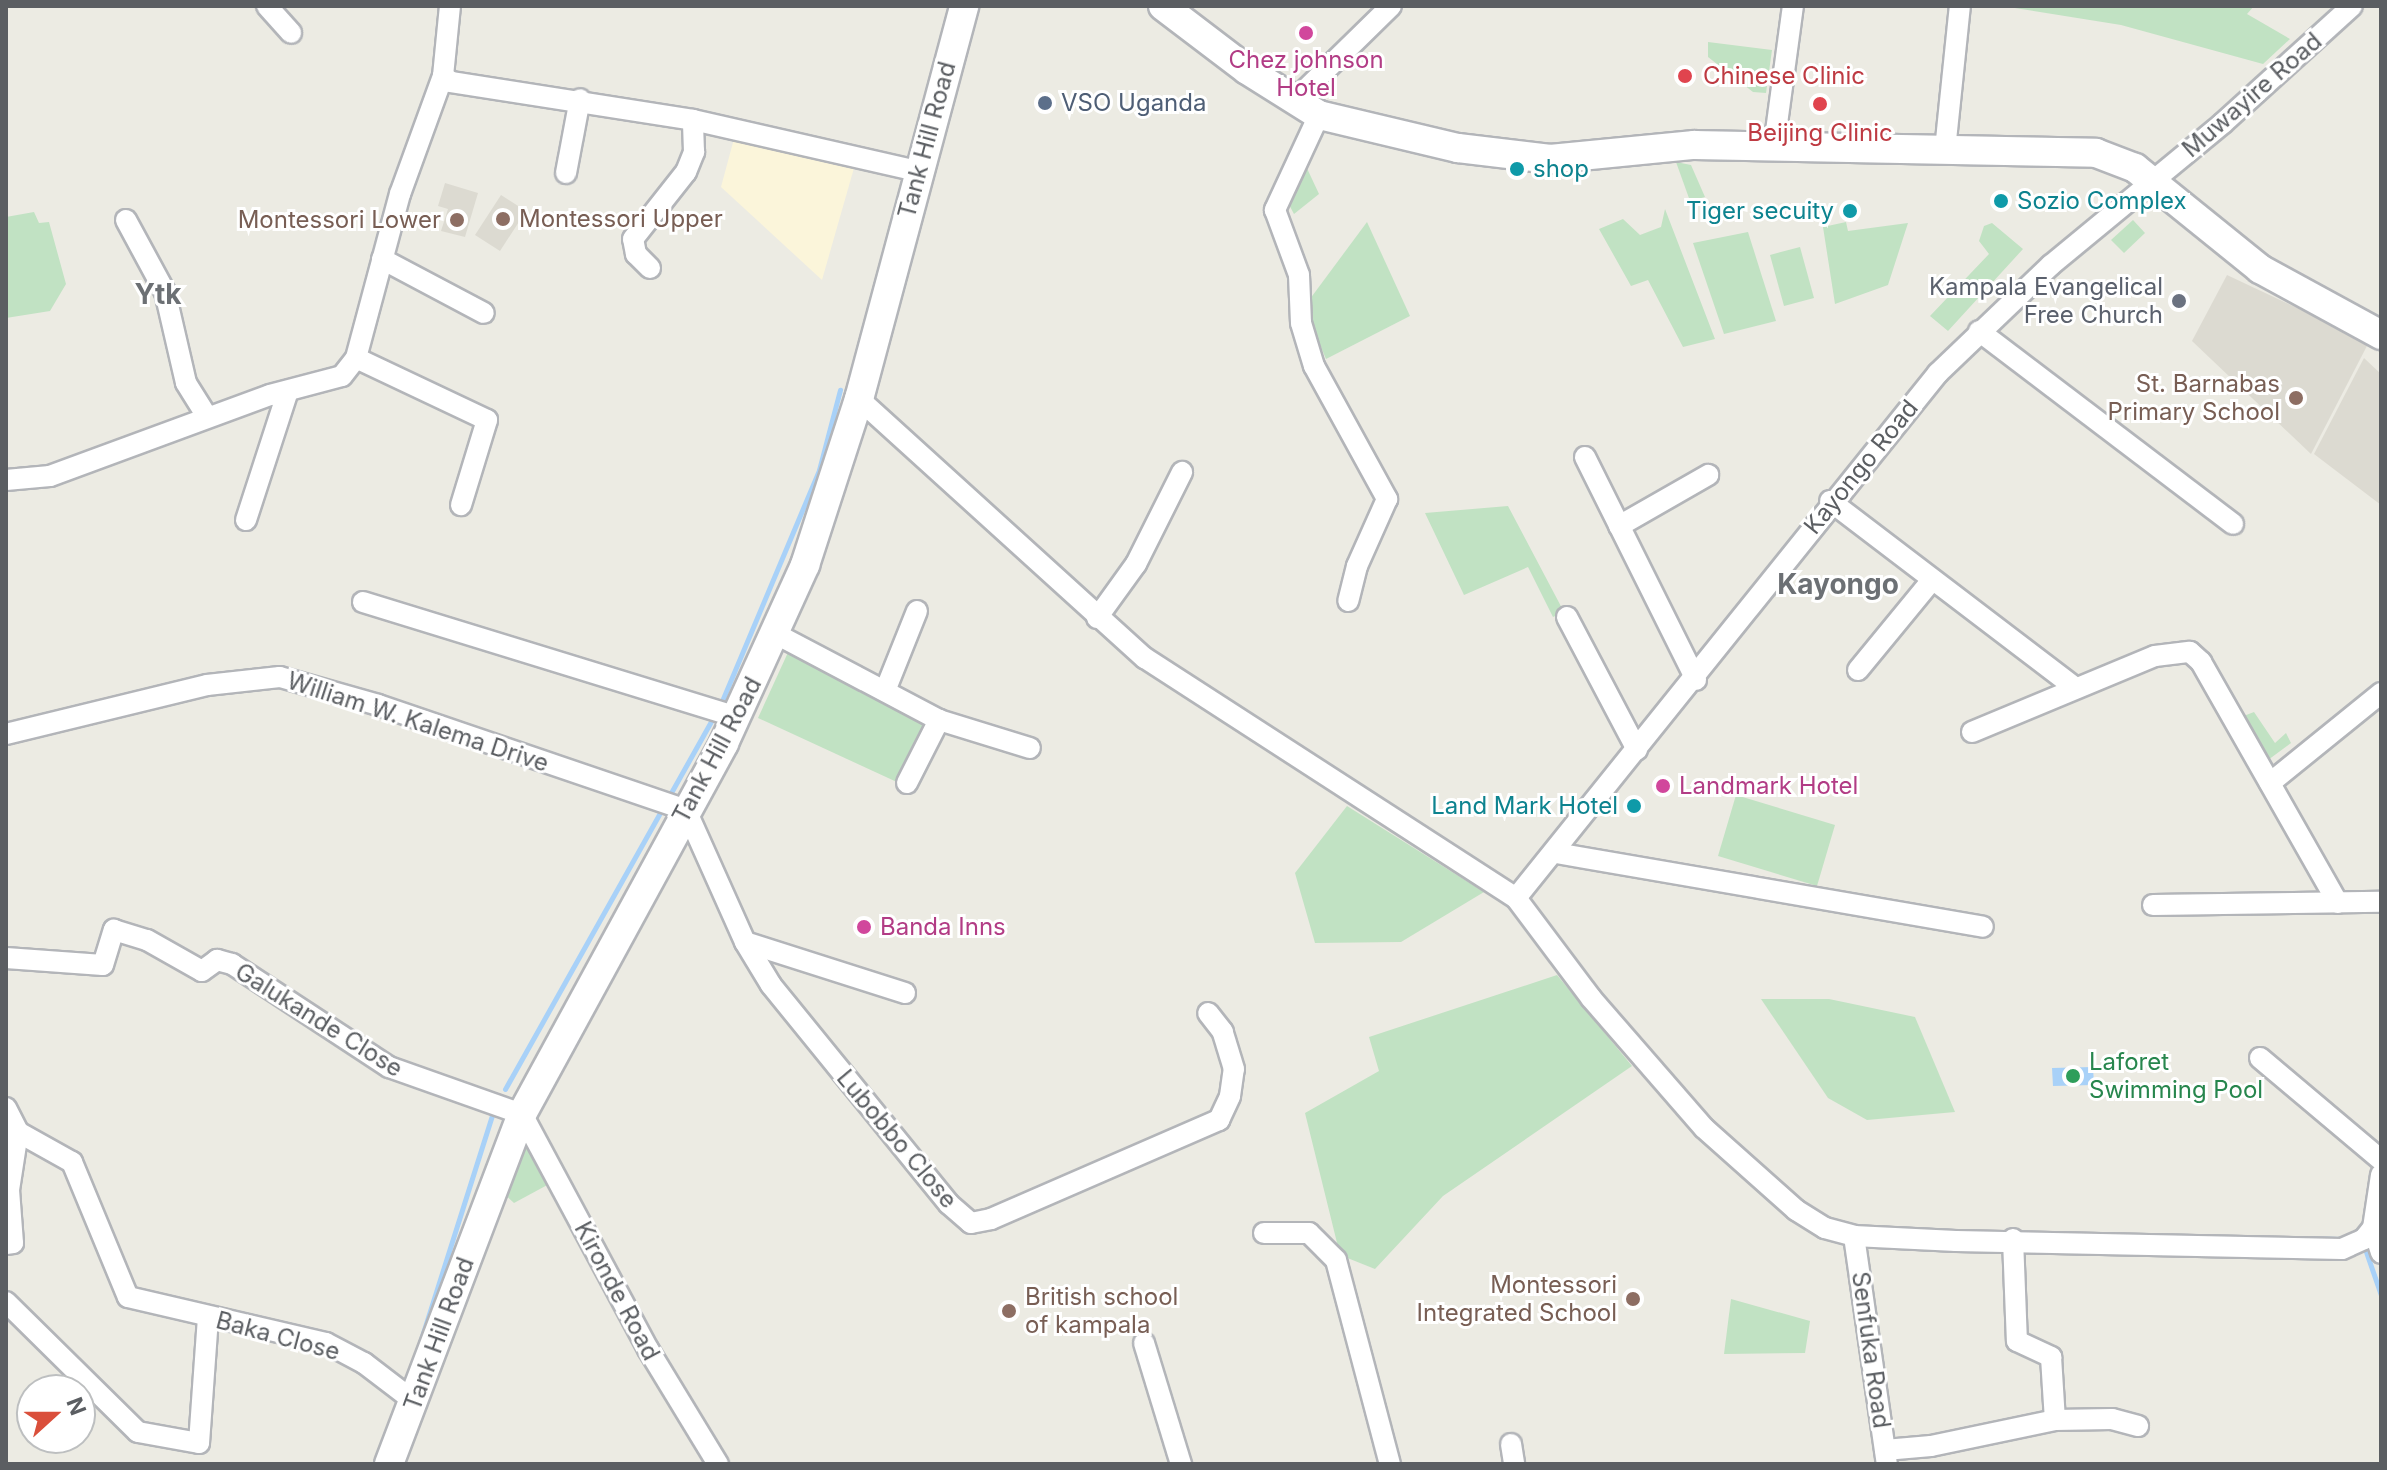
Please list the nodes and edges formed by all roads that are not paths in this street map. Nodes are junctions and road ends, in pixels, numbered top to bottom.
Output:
1 (267, 6) edge
2 (450, 6) edge
3 (964, 6) edge
4 (1163, 6) edge
5 (1391, 6) edge
6 (1793, 6) edge
7 (1960, 6) edge
8 (2352, 6) edge
9 (291, 33) dead end
10 (443, 76) junction
11 (580, 99) junction
12 (1293, 102) junction
13 (1319, 115) junction
14 (693, 120) junction
15 (1774, 146) junction
16 (1945, 150) junction
17 (917, 171) junction
18 (566, 173) dead end
19 (2151, 181) junction
20 (126, 220) dead end
21 (382, 259) junction
22 (650, 268) dead end
23 (484, 313) dead end
24 (1979, 331) junction
25 (2381, 335) edge
26 (356, 358) junction
27 (288, 391) junction
28 (859, 399) junction
29 (207, 417) junction
30 (1585, 457) dead end
31 (1182, 472) dead end
32 (1708, 475) dead end
33 (6, 480) edge
34 (1830, 501) junction
35 (461, 505) dead end
36 (246, 520) dead end
37 (2233, 524) dead end
38 (1619, 526) junction
39 (1932, 580) junction
40 (1348, 601) dead end
41 (363, 602) dead end
42 (917, 611) dead end
43 (1567, 617) dead end
44 (1097, 618) junction
45 (776, 634) junction
46 (1858, 670) dead end
47 (1696, 680) junction
48 (2074, 687) junction
49 (885, 691) junction
50 (2381, 693) edge
51 (736, 717) junction
52 (939, 720) junction
53 (1972, 732) dead end
54 (6, 734) edge
55 (1030, 748) dead end
56 (1637, 750) junction
57 (907, 783) dead end
58 (2270, 783) junction
59 (686, 810) junction
60 (1556, 853) junction
61 (1516, 898) junction
62 (2381, 902) edge
63 (2338, 903) junction
64 (2153, 905) dead end
65 (1983, 927) dead end
66 (745, 942) junction
67 (6, 958) edge
68 (905, 993) dead end
69 (1208, 1013) dead end
70 (2260, 1058) dead end
71 (6, 1108) edge
72 (522, 1114) junction
73 (18, 1132) junction
74 (2381, 1158) edge
75 (2381, 1173) edge
76 (2373, 1228) junction
77 (1264, 1233) dead end
78 (1854, 1236) junction
79 (2013, 1239) junction
80 (6, 1244) edge
81 (2381, 1253) edge
82 (6, 1302) edge
83 (208, 1318) junction
84 (1144, 1343) dead end
85 (415, 1402) junction
86 (2055, 1420) junction
87 (2138, 1426) dead end
88 (1886, 1457) edge
89 (389, 1464) edge
90 (718, 1464) edge
91 (1181, 1464) edge
92 (1390, 1464) edge

1 - 9 street
2 - 10 street
3 - 17 street, Tank Hill Road
4 - 12 street
5 - 12 street
6 - 15 street
7 - 16 street
8 - 19 street, Muwayire Road
10 - 11 street
10 - 21 street
11 - 14 street
11 - 18 street
12 - 13 street
13 - 15 street
13 - 40 street
14 - 17 street
14 - 22 street
15 - 16 street
16 - 19 street
17 - 28 street, Tank Hill Road
19 - 24 street, Kayongo Road
19 - 25 street
20 - 29 street
21 - 23 street
21 - 26 street
24 - 34 street, Kayongo Road
24 - 37 street
26 - 27 street
26 - 35 street
27 - 29 street
27 - 36 street
28 - 44 street
28 - 45 street, Tank Hill Road
29 - 33 street
30 - 38 street
31 - 44 street
32 - 38 street
34 - 39 street
34 - 47 street, Kayongo Road
38 - 47 street
39 - 46 street
39 - 48 street
41 - 51 street
42 - 49 street
43 - 56 street
44 - 61 street
45 - 49 street
45 - 51 street, Tank Hill Road
47 - 56 street, Kayongo Road
48 - 53 street
48 - 58 street
49 - 52 street
50 - 58 street
51 - 59 street, Tank Hill Road
52 - 55 street
52 - 57 street
54 - 59 street, William W. Kalema Drive
56 - 60 street, Kayongo Road
58 - 63 street
59 - 66 street, Lubobbo Close
59 - 72 street, Tank Hill Road
60 - 61 street, Kayongo Road
60 - 65 street
61 - 78 street
62 - 63 street
63 - 64 street
66 - 68 street
66 - 69 street, Lubobbo Close
67 - 72 street, Galukande Close
70 - 74 street
71 - 73 street
72 - 85 street, Tank Hill Road
72 - 90 street, Kironde Road
73 - 80 street
73 - 83 street, Baka Close
74 - 75 street
75 - 76 street
76 - 79 street
76 - 81 street
77 - 92 street
78 - 79 street
78 - 88 street, Senfuka Road
79 - 86 street
82 - 83 street
83 - 85 street, Baka Close
84 - 91 street
85 - 89 street, Tank Hill Road
86 - 87 street
86 - 88 street

